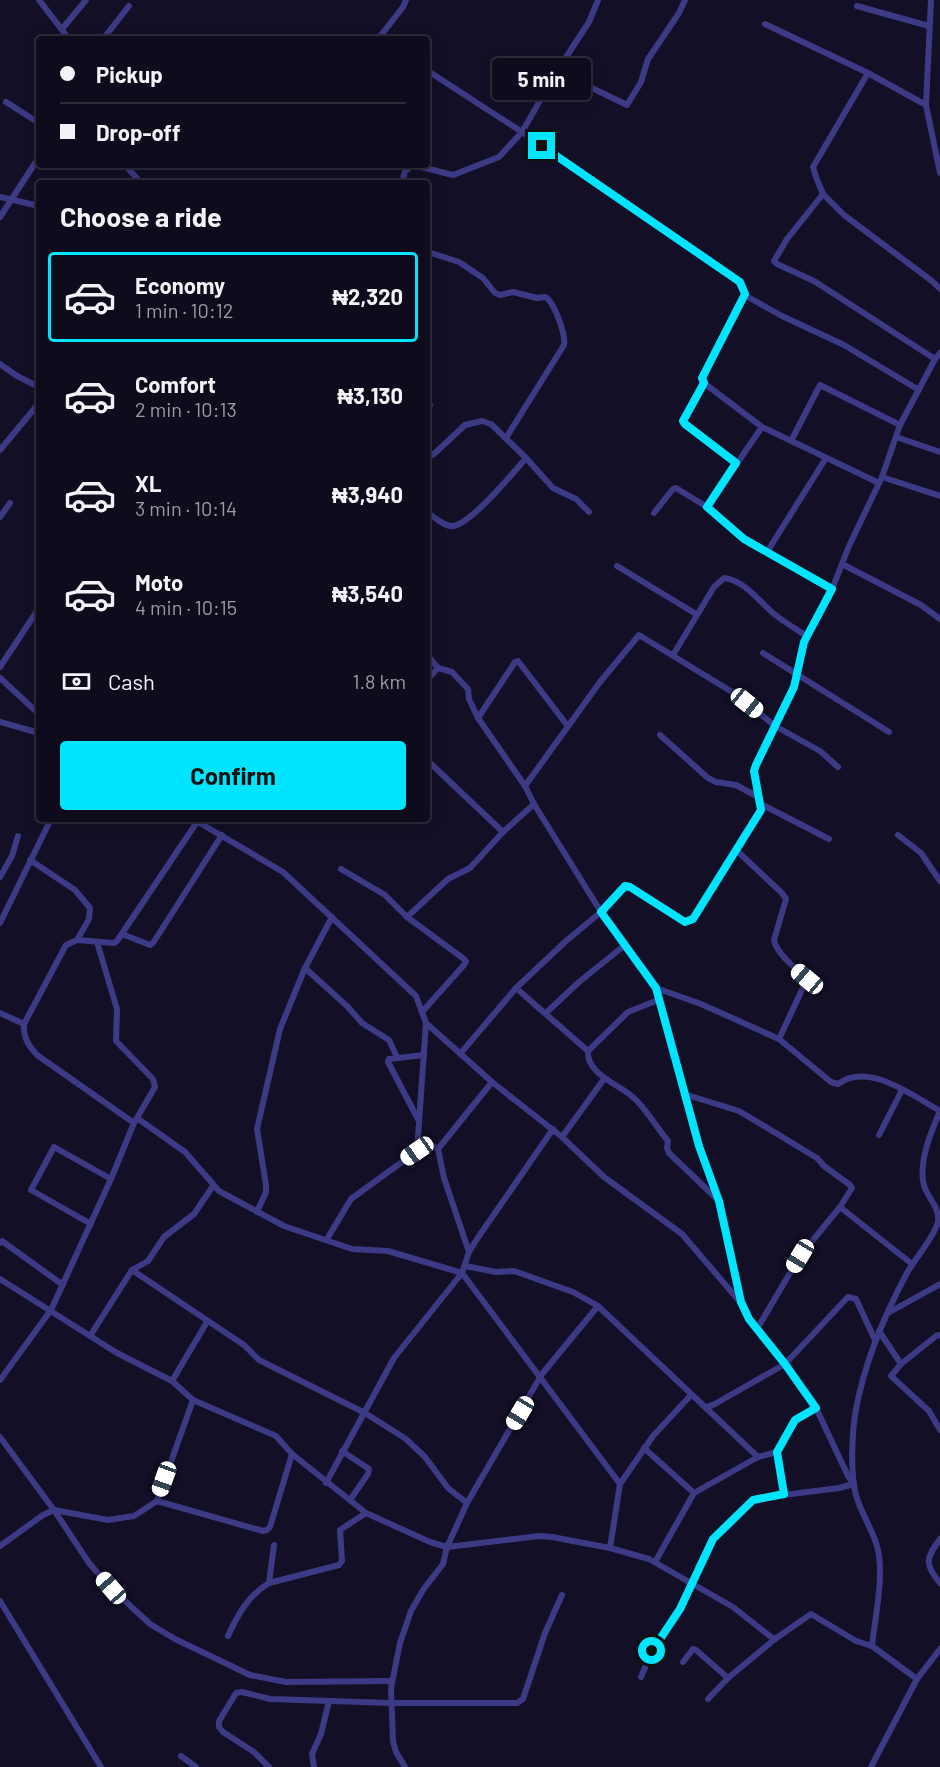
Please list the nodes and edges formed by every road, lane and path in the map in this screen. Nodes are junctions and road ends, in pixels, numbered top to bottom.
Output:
1 (39, 0) edge
2 (86, 0) edge
3 (406, 0) edge
4 (598, 0) edge
5 (685, 0) edge
6 (931, 0) edge
7 (129, 6) dead end
8 (857, 6) dead end
9 (765, 24) dead end
10 (929, 26) junction
11 (62, 29) junction
12 (67, 36) edge
13 (105, 36) edge
14 (380, 36) edge
15 (557, 71) junction
16 (430, 72) edge
17 (868, 73) junction
18 (6, 102) dead end
19 (926, 105) junction
20 (36, 121) edge
21 (522, 132) junction
22 (36, 162) edge
23 (128, 168) edge
24 (425, 168) edge
25 (940, 173) edge
26 (138, 180) edge
27 (823, 194) junction
28 (0, 197) edge
29 (11, 200) junction
30 (36, 205) edge
31 (0, 217) edge
32 (430, 253) edge
33 (940, 289) edge
34 (745, 294) junction
35 (940, 353) edge
36 (935, 359) junction
37 (0, 364) edge
38 (704, 383) junction
39 (36, 385) edge
40 (919, 390) junction
41 (36, 407) edge
42 (900, 425) junction
43 (762, 427) junction
44 (896, 437) junction
45 (506, 438) junction
46 (791, 441) junction
47 (0, 450) edge
48 (940, 452) edge
49 (430, 456) edge
50 (526, 458) junction
51 (826, 458) junction
52 (736, 463) junction
53 (880, 480) junction
54 (940, 496) edge
55 (10, 503) dead end
56 (707, 507) junction
57 (589, 512) dead end
58 (654, 513) dead end
59 (430, 514) edge
60 (0, 517) edge
61 (767, 552) junction
62 (842, 564) junction
63 (617, 566) dead end
64 (832, 589) junction
65 (36, 613) edge
66 (696, 614) junction
67 (940, 619) edge
68 (806, 636) junction
69 (763, 653) dead end
70 (673, 655) junction
71 (430, 658) edge
72 (0, 667) edge
73 (438, 668) junction
74 (797, 674) junction
75 (430, 677) edge
76 (0, 678) edge
77 (36, 711) edge
78 (478, 718) junction
79 (0, 722) edge
80 (567, 725) junction
81 (775, 726) junction
82 (36, 731) edge
83 (889, 732) dead end
84 (660, 735) dead end
85 (430, 763) edge
86 (838, 767) dead end
87 (525, 786) junction
88 (761, 801) junction
89 (534, 804) junction
90 (49, 822) edge
91 (196, 822) edge
92 (200, 822) edge
93 (503, 832) junction
94 (222, 835) junction
95 (898, 835) dead end
96 (18, 836) dead end
97 (829, 838) dead end
98 (736, 850) junction
99 (30, 860) junction
100 (341, 869) dead end
101 (0, 877) edge
102 (940, 881) edge
103 (601, 912) junction
104 (407, 916) junction
105 (332, 917) junction
106 (0, 923) edge
107 (122, 934) junction
108 (77, 940) junction
109 (98, 942) junction
110 (625, 945) junction
111 (305, 968) junction
112 (516, 988) junction
113 (656, 988) junction
114 (658, 1000) junction
115 (0, 1012) edge
116 (422, 1012) junction
117 (546, 1013) junction
118 (426, 1023) junction
119 (24, 1024) junction
120 (779, 1039) junction
121 (588, 1052) junction
122 (460, 1054) junction
123 (424, 1055) junction
124 (397, 1057) junction
125 (604, 1078) junction
126 (492, 1082) junction
127 (902, 1090) junction
128 (684, 1094) junction
129 (940, 1111) edge
130 (136, 1121) junction
131 (420, 1121) junction
132 (553, 1129) junction
133 (879, 1135) dead end
134 (562, 1137) junction
135 (438, 1149) junction
136 (417, 1151) junction
137 (111, 1179) junction
138 (213, 1186) junction
139 (719, 1201) junction
140 (840, 1207) junction
141 (257, 1212) junction
142 (91, 1224) junction
143 (327, 1239) junction
144 (0, 1243) edge
145 (469, 1252) junction
146 (912, 1264) junction
147 (132, 1270) junction
148 (463, 1270) junction
149 (2, 1280) edge
150 (940, 1284) edge
151 (63, 1285) junction
152 (0, 1288) edge
153 (741, 1302) junction
154 (598, 1306) junction
155 (51, 1310) junction
156 (887, 1314) junction
157 (207, 1322) junction
158 (757, 1329) junction
159 (879, 1331) junction
160 (940, 1335) edge
161 (90, 1336) junction
162 (875, 1340) junction
163 (785, 1364) junction
164 (901, 1364) junction
165 (541, 1378) junction
166 (0, 1380) edge
167 (172, 1381) junction
168 (691, 1395) junction
169 (193, 1400) junction
170 (706, 1407) junction
171 (816, 1408) junction
172 (365, 1413) junction
173 (940, 1430) edge
174 (0, 1437) edge
175 (644, 1448) junction
176 (342, 1451) junction
177 (777, 1452) junction
178 (292, 1455) junction
179 (758, 1458) junction
180 (326, 1483) junction
181 (620, 1484) junction
182 (854, 1484) junction
183 (694, 1493) junction
184 (784, 1494) junction
185 (350, 1500) junction
186 (156, 1501) junction
187 (467, 1503) junction
188 (54, 1510) junction
189 (366, 1513) junction
190 (940, 1539) edge
191 (274, 1545) dead end
192 (0, 1546) edge
193 (447, 1547) junction
194 (609, 1548) junction
195 (655, 1562) junction
196 (692, 1582) junction
197 (269, 1583) junction
198 (940, 1583) edge
199 (562, 1595) dead end
200 (0, 1601) edge
201 (228, 1636) dead end
202 (775, 1639) junction
203 (872, 1646) junction
204 (940, 1649) edge
205 (683, 1662) dead end
206 (641, 1677) dead end
207 (728, 1678) junction
208 (917, 1679) junction
209 (392, 1681) junction
210 (708, 1699) dead end
211 (329, 1701) junction
212 (391, 1703) junction
213 (181, 1756) dead end
214 (101, 1767) edge
215 (196, 1767) edge
216 (269, 1767) edge
217 (314, 1767) edge
218 (405, 1767) edge
219 (871, 1767) edge

1 - 11 street
2 - 11 street
3 - 14 street
4 - 15 street
5 - 15 street
6 - 10 street
7 - 13 street
8 - 10 street
9 - 17 street
10 - 19 street
11 - 12 street
15 - 21 street
16 - 21 street
17 - 19 street
17 - 27 street
18 - 20 street
19 - 25 street
21 - 24 street
21 - 34 street
22 - 29 street
23 - 26 street
27 - 33 street
27 - 36 street
28 - 29 street
29 - 30 street
29 - 31 street
32 - 45 street
34 - 38 street
34 - 40 street
35 - 36 street
36 - 40 street
37 - 39 street
38 - 43 street
38 - 52 street
40 - 42 street
41 - 47 street
42 - 44 street
42 - 46 street
43 - 46 street
43 - 52 street
44 - 48 street
44 - 53 street
45 - 49 street
45 - 50 street
46 - 51 street
50 - 57 street
50 - 59 street
51 - 53 street
51 - 61 street
52 - 56 street
53 - 54 street
53 - 62 street
55 - 60 street
56 - 58 street
56 - 61 street
61 - 64 street
62 - 64 street
62 - 67 street
63 - 66 street
64 - 68 street
65 - 72 street
66 - 68 street
66 - 70 street
68 - 74 street
69 - 74 street
70 - 80 street
70 - 81 street
71 - 73 street
73 - 75 street
73 - 78 street
74 - 81 street
74 - 83 street
76 - 77 street
78 - 80 street
78 - 87 street
79 - 82 street
80 - 87 street
81 - 86 street
81 - 88 street
84 - 88 street
85 - 93 street
87 - 89 street
88 - 97 street
88 - 98 street
89 - 93 street
89 - 103 street
90 - 99 street
91 - 107 street
92 - 94 street
93 - 104 street
94 - 105 street
94 - 107 street
95 - 102 street
96 - 101 street
98 - 103 street
98 - 120 street
99 - 106 street
99 - 108 street
100 - 104 street
103 - 110 street
103 - 112 street
104 - 116 street
105 - 111 street
105 - 116 street
107 - 109 street
108 - 109 street
108 - 119 street
109 - 130 street
110 - 113 street
110 - 117 street
111 - 124 street
111 - 141 street
112 - 117 street
112 - 122 street
113 - 114 street
113 - 120 street
114 - 121 street
114 - 128 street
115 - 119 street
116 - 118 street
117 - 121 street
118 - 122 street
118 - 123 street
119 - 130 street
120 - 127 street
121 - 125 street
122 - 126 street
123 - 124 street
123 - 131 street
124 - 131 street
125 - 134 street
125 - 139 street
126 - 132 street
126 - 135 street
127 - 129 street
127 - 133 street
128 - 139 street
128 - 140 street
129 - 146 street
130 - 137 street
130 - 138 street
131 - 136 street
132 - 134 street
132 - 145 street
134 - 153 street
135 - 136 street
135 - 145 street
136 - 143 street
137 - 142 street
137 - 142 street
138 - 141 street
138 - 147 street
139 - 153 street
140 - 146 street
140 - 158 street
141 - 143 street
142 - 151 street
143 - 148 street
144 - 151 street
145 - 148 street
146 - 156 street
147 - 157 street
147 - 161 street
148 - 154 street
148 - 165 street
148 - 172 street
149 - 152 street
149 - 155 street
150 - 156 street
151 - 155 street
153 - 158 street
154 - 165 street
154 - 168 street
155 - 161 street
155 - 166 street
156 - 159 street
157 - 167 street
157 - 172 street
158 - 163 street
159 - 162 street
159 - 164 street
160 - 164 street
161 - 167 street
162 - 163 street
162 - 182 street
163 - 170 street
163 - 171 street
164 - 173 street
165 - 181 street
165 - 187 street
167 - 169 street
168 - 170 street
168 - 175 street
169 - 178 street
169 - 186 street
170 - 179 street
171 - 177 street
171 - 182 street
172 - 176 street
172 - 187 street
174 - 188 street
175 - 181 street
175 - 183 street
176 - 180 street
176 - 185 street
177 - 179 street
177 - 184 street
178 - 180 street
178 - 186 street
179 - 183 street
180 - 185 street
181 - 194 street
182 - 184 street
182 - 203 street
183 - 195 street
184 - 196 street
185 - 189 street
186 - 188 street
187 - 193 street
188 - 192 street
188 - 209 street
189 - 193 street
189 - 197 street
190 - 198 street
191 - 197 street
193 - 194 street
193 - 209 street
194 - 195 street
195 - 196 street
196 - 202 street
196 - 206 street
197 - 201 street
199 - 212 street
200 - 214 street
202 - 203 street
202 - 207 street
203 - 208 street
204 - 208 street
205 - 207 street
207 - 210 street
208 - 219 street
209 - 212 street
211 - 212 street
211 - 216 street
211 - 217 street
212 - 218 street
213 - 215 street

